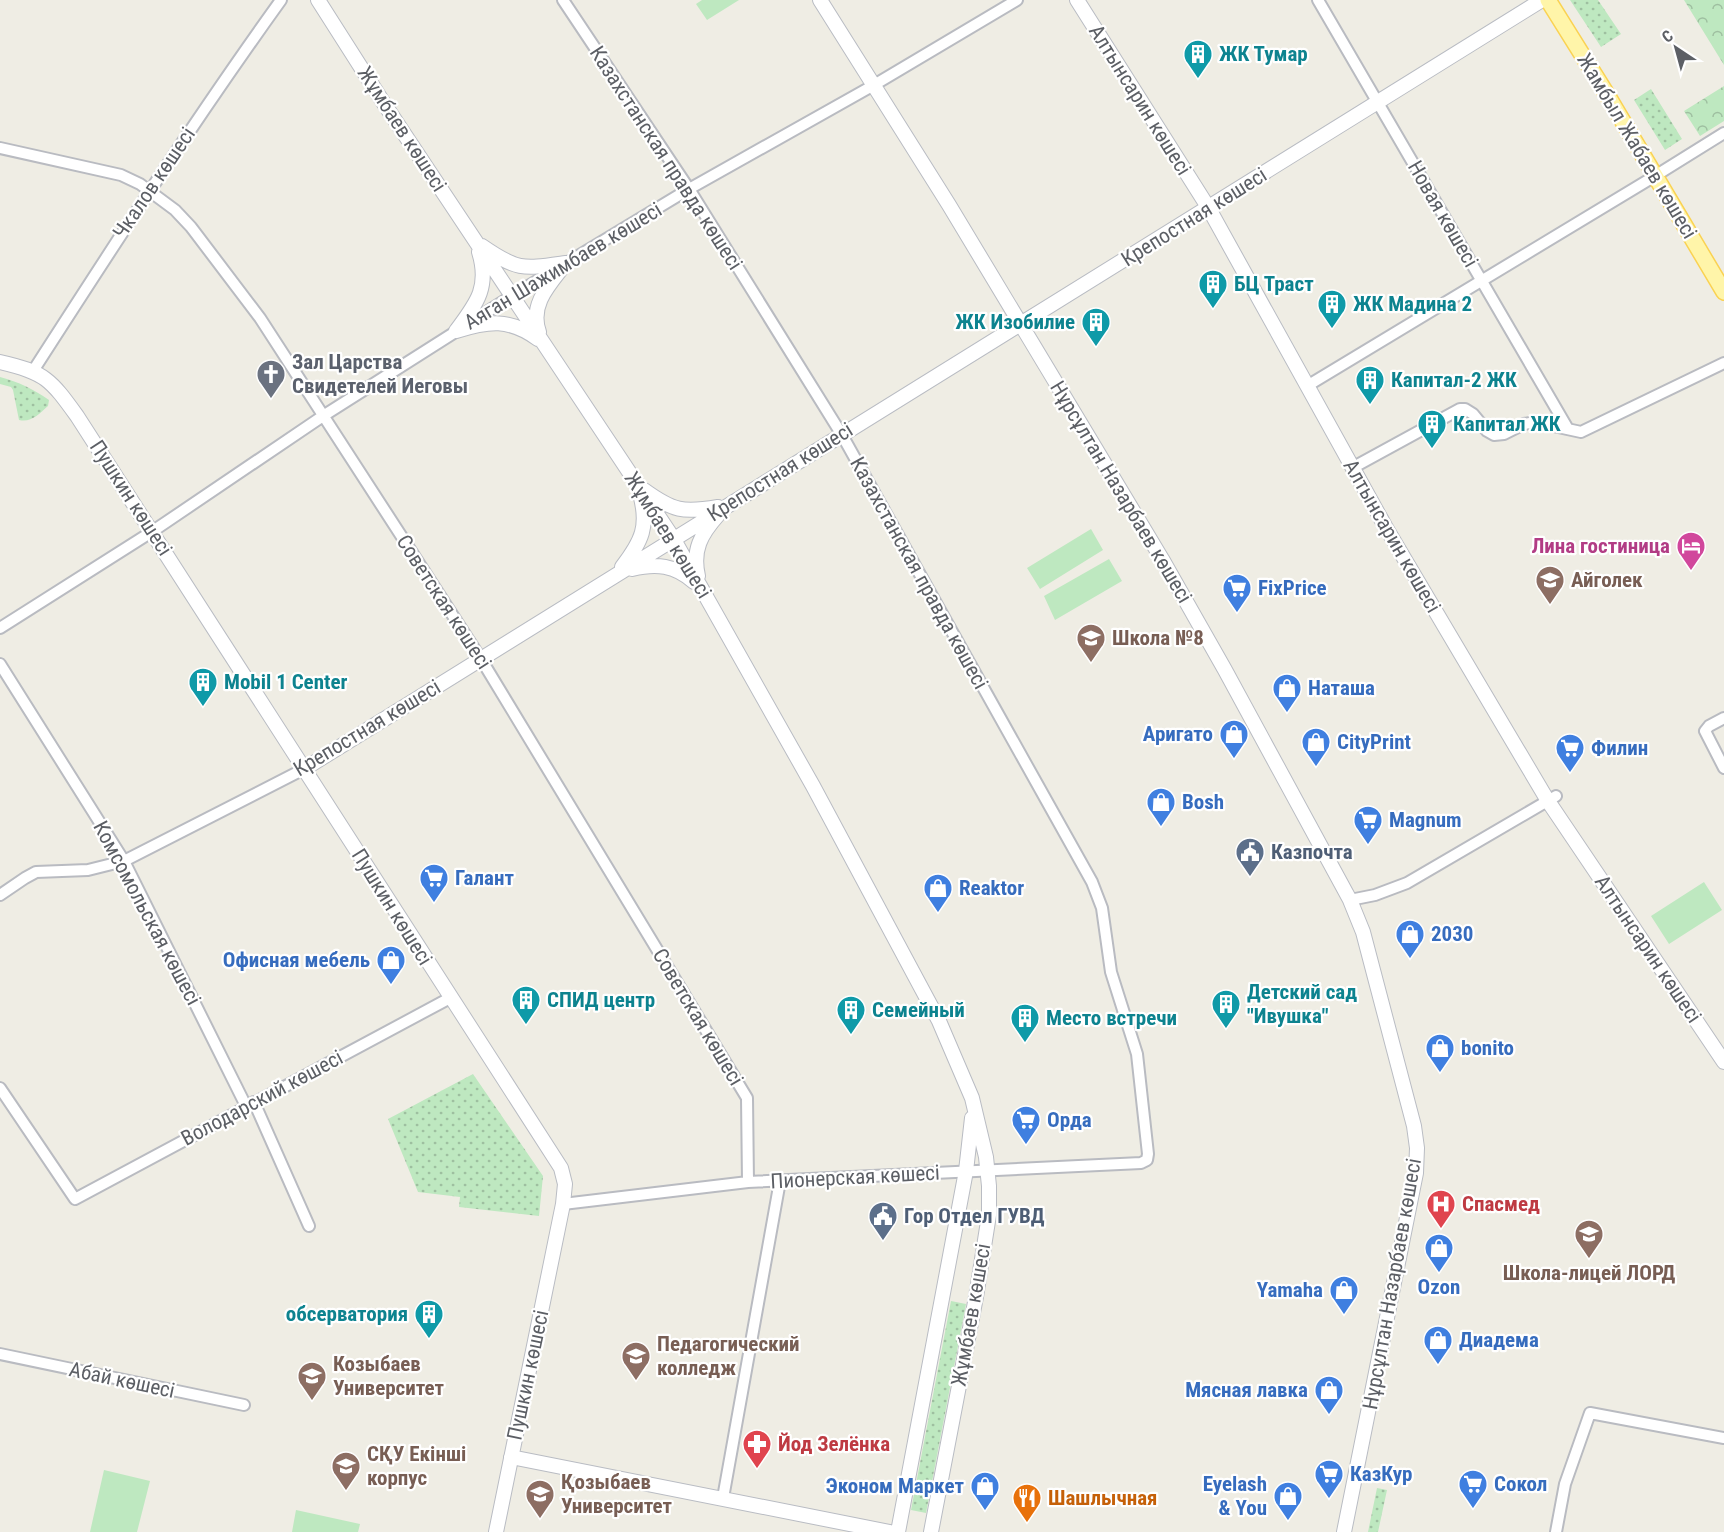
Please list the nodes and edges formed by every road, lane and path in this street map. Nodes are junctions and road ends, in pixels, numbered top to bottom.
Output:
1 (281, 0) edge
2 (318, 0) edge
3 (563, 0) edge
4 (820, 0) edge
5 (1017, 0) edge
6 (1077, 0) edge
7 (1318, 0) edge
8 (1542, 0) edge
9 (1548, 0) edge
10 (874, 85) junction
11 (1377, 102) junction
12 (1724, 132) edge
13 (0, 148) edge
14 (1655, 176) junction
15 (689, 189) junction
16 (148, 190) junction
17 (1208, 207) junction
18 (476, 242) junction
19 (566, 263) junction
20 (1482, 281) junction
21 (1724, 292) edge
22 (512, 296) junction
23 (1021, 323) junction
24 (456, 331) junction
25 (544, 344) junction
26 (0, 362) edge
27 (1724, 363) edge
28 (33, 370) junction
29 (1307, 386) junction
30 (323, 416) junction
31 (1568, 429) junction
32 (842, 435) junction
33 (1352, 468) junction
34 (637, 484) junction
35 (726, 506) junction
36 (153, 531) junction
37 (673, 538) junction
38 (617, 573) junction
39 (701, 587) junction
40 (0, 628) edge
41 (481, 659) junction
42 (0, 664) edge
43 (1724, 718) edge
44 (1724, 768) edge
45 (304, 769) junction
46 (1552, 799) junction
47 (124, 861) junction
48 (0, 895) edge
49 (1350, 900) junction
50 (450, 998) junction
51 (1724, 1062) edge
52 (0, 1088) edge
53 (972, 1098) junction
54 (250, 1104) junction
55 (1147, 1160) joint
56 (966, 1171) junction
57 (987, 1171) junction
58 (780, 1181) junction
59 (748, 1182) junction
60 (563, 1204) junction
61 (309, 1226) dead end
62 (0, 1354) edge
63 (244, 1405) dead end
64 (1724, 1438) edge
65 (512, 1457) junction
66 (723, 1498) junction
67 (496, 1532) edge
68 (890, 1532) edge
69 (898, 1532) edge
70 (931, 1532) edge
71 (1344, 1532) edge
72 (1556, 1532) edge

1 - 16 street, Чкалов көшесі
2 - 18 main road, Жұмбаев көшесі
3 - 15 street, Казахстанская правда көшесі
4 - 10 main road, Нұрсұлтан Назарбаев көшесі
5 - 10 street, Аяган Шажимбаев көшесі
6 - 17 main road, Алтынсарин көшесі
7 - 11 street, Новая көшесі
8 - 11 main road, Крепостная көшесі
9 - 14 main road, Жамбыл Жабаев көшесі
10 - 15 street, Аяган Шажимбаев көшесі
10 - 23 main road, Нұрсұлтан Назарбаев көшесі
11 - 17 main road, Крепостная көшесі
11 - 20 street, Новая көшесі
12 - 14 street
13 - 16 street, Советская көшесі
14 - 20 street
14 - 21 main road, Жамбыл Жабаев көшесі
15 - 19 street, Аяган Шажимбаев көшесі
15 - 32 street, Казахстанская правда көшесі
16 - 28 street, Чкалов көшесі
16 - 30 street, Советская көшесі
17 - 23 main road, Крепостная көшесі
17 - 29 main road, Алтынсарин көшесі
18 - 19 main road
18 - 22 main road, Жұмбаев көшесі
18 - 24 main road
19 - 22 street, Аяган Шажимбаев көшесі
19 - 25 main road
20 - 29 street
20 - 31 street, Новая көшесі
22 - 24 street, Аяган Шажимбаев көшесі
22 - 25 main road, Жұмбаев көшесі
23 - 32 main road, Крепостная көшесі
23 - 49 main road, Нұрсұлтан Назарбаев көшесі
24 - 25 main road
24 - 30 street, Аяган Шажимбаев көшесі
25 - 34 main road, Жұмбаев көшесі
26 - 28 main road, Пушкин көшесі
27 - 31 street
28 - 36 main road, Пушкин көшесі
29 - 33 main road, Алтынсарин көшесі
30 - 36 street, Аяган Шажимбаев көшесі
30 - 41 street, Советская көшесі
31 - 33 street
32 - 35 main road, Крепостная көшесі
32 - 55 street, Казахстанская правда көшесі
33 - 46 main road, Алтынсарин көшесі
34 - 35 main road
34 - 37 main road, Жұмбаев көшесі
34 - 38 main road
35 - 37 main road, Крепостная көшесі
35 - 39 main road
36 - 40 street, Аяган Шажимбаев көшесі
36 - 45 main road, Пушкин көшесі
37 - 38 main road, Крепостная көшесі
37 - 39 main road, Жұмбаев көшесі
38 - 39 main road
38 - 41 main road, Крепостная көшесі
39 - 53 main road, Жұмбаев көшесі
41 - 45 main road, Крепостная көшесі
41 - 59 street, Советская көшесі
42 - 47 street, Комсомольская көшесі
43 - 44 street
45 - 47 street, Крепостная көшесі
45 - 50 main road, Пушкин көшесі
46 - 49 street
46 - 51 main road, Алтынсарин көшесі
47 - 48 street, Крепостная көшесі
47 - 54 street, Комсомольская көшесі
49 - 71 main road, Нұрсұлтан Назарбаев көшесі
50 - 54 street, Володарский көшесі
50 - 60 main road, Пушкин көшесі
52 - 54 street, Володарский көшесі
53 - 56 main road, Жұмбаев көшесі
53 - 57 main road, Жұмбаев көшесі
54 - 61 street, Комсомольская көшесі
55 - 57 street, Пионерская көшесі
56 - 57 street, Пионерская көшесі
56 - 58 street, Пионерская көшесі
56 - 69 main road, Жұмбаев көшесі
57 - 70 main road, Жұмбаев көшесі
58 - 59 street, Пионерская көшесі
58 - 66 street
59 - 60 street, Пионерская көшесі
60 - 65 main road, Пушкин көшесі
62 - 63 street, Абай көшесі
64 - 72 street
65 - 66 main road
65 - 67 main road, Пушкин көшесі
66 - 68 main road

